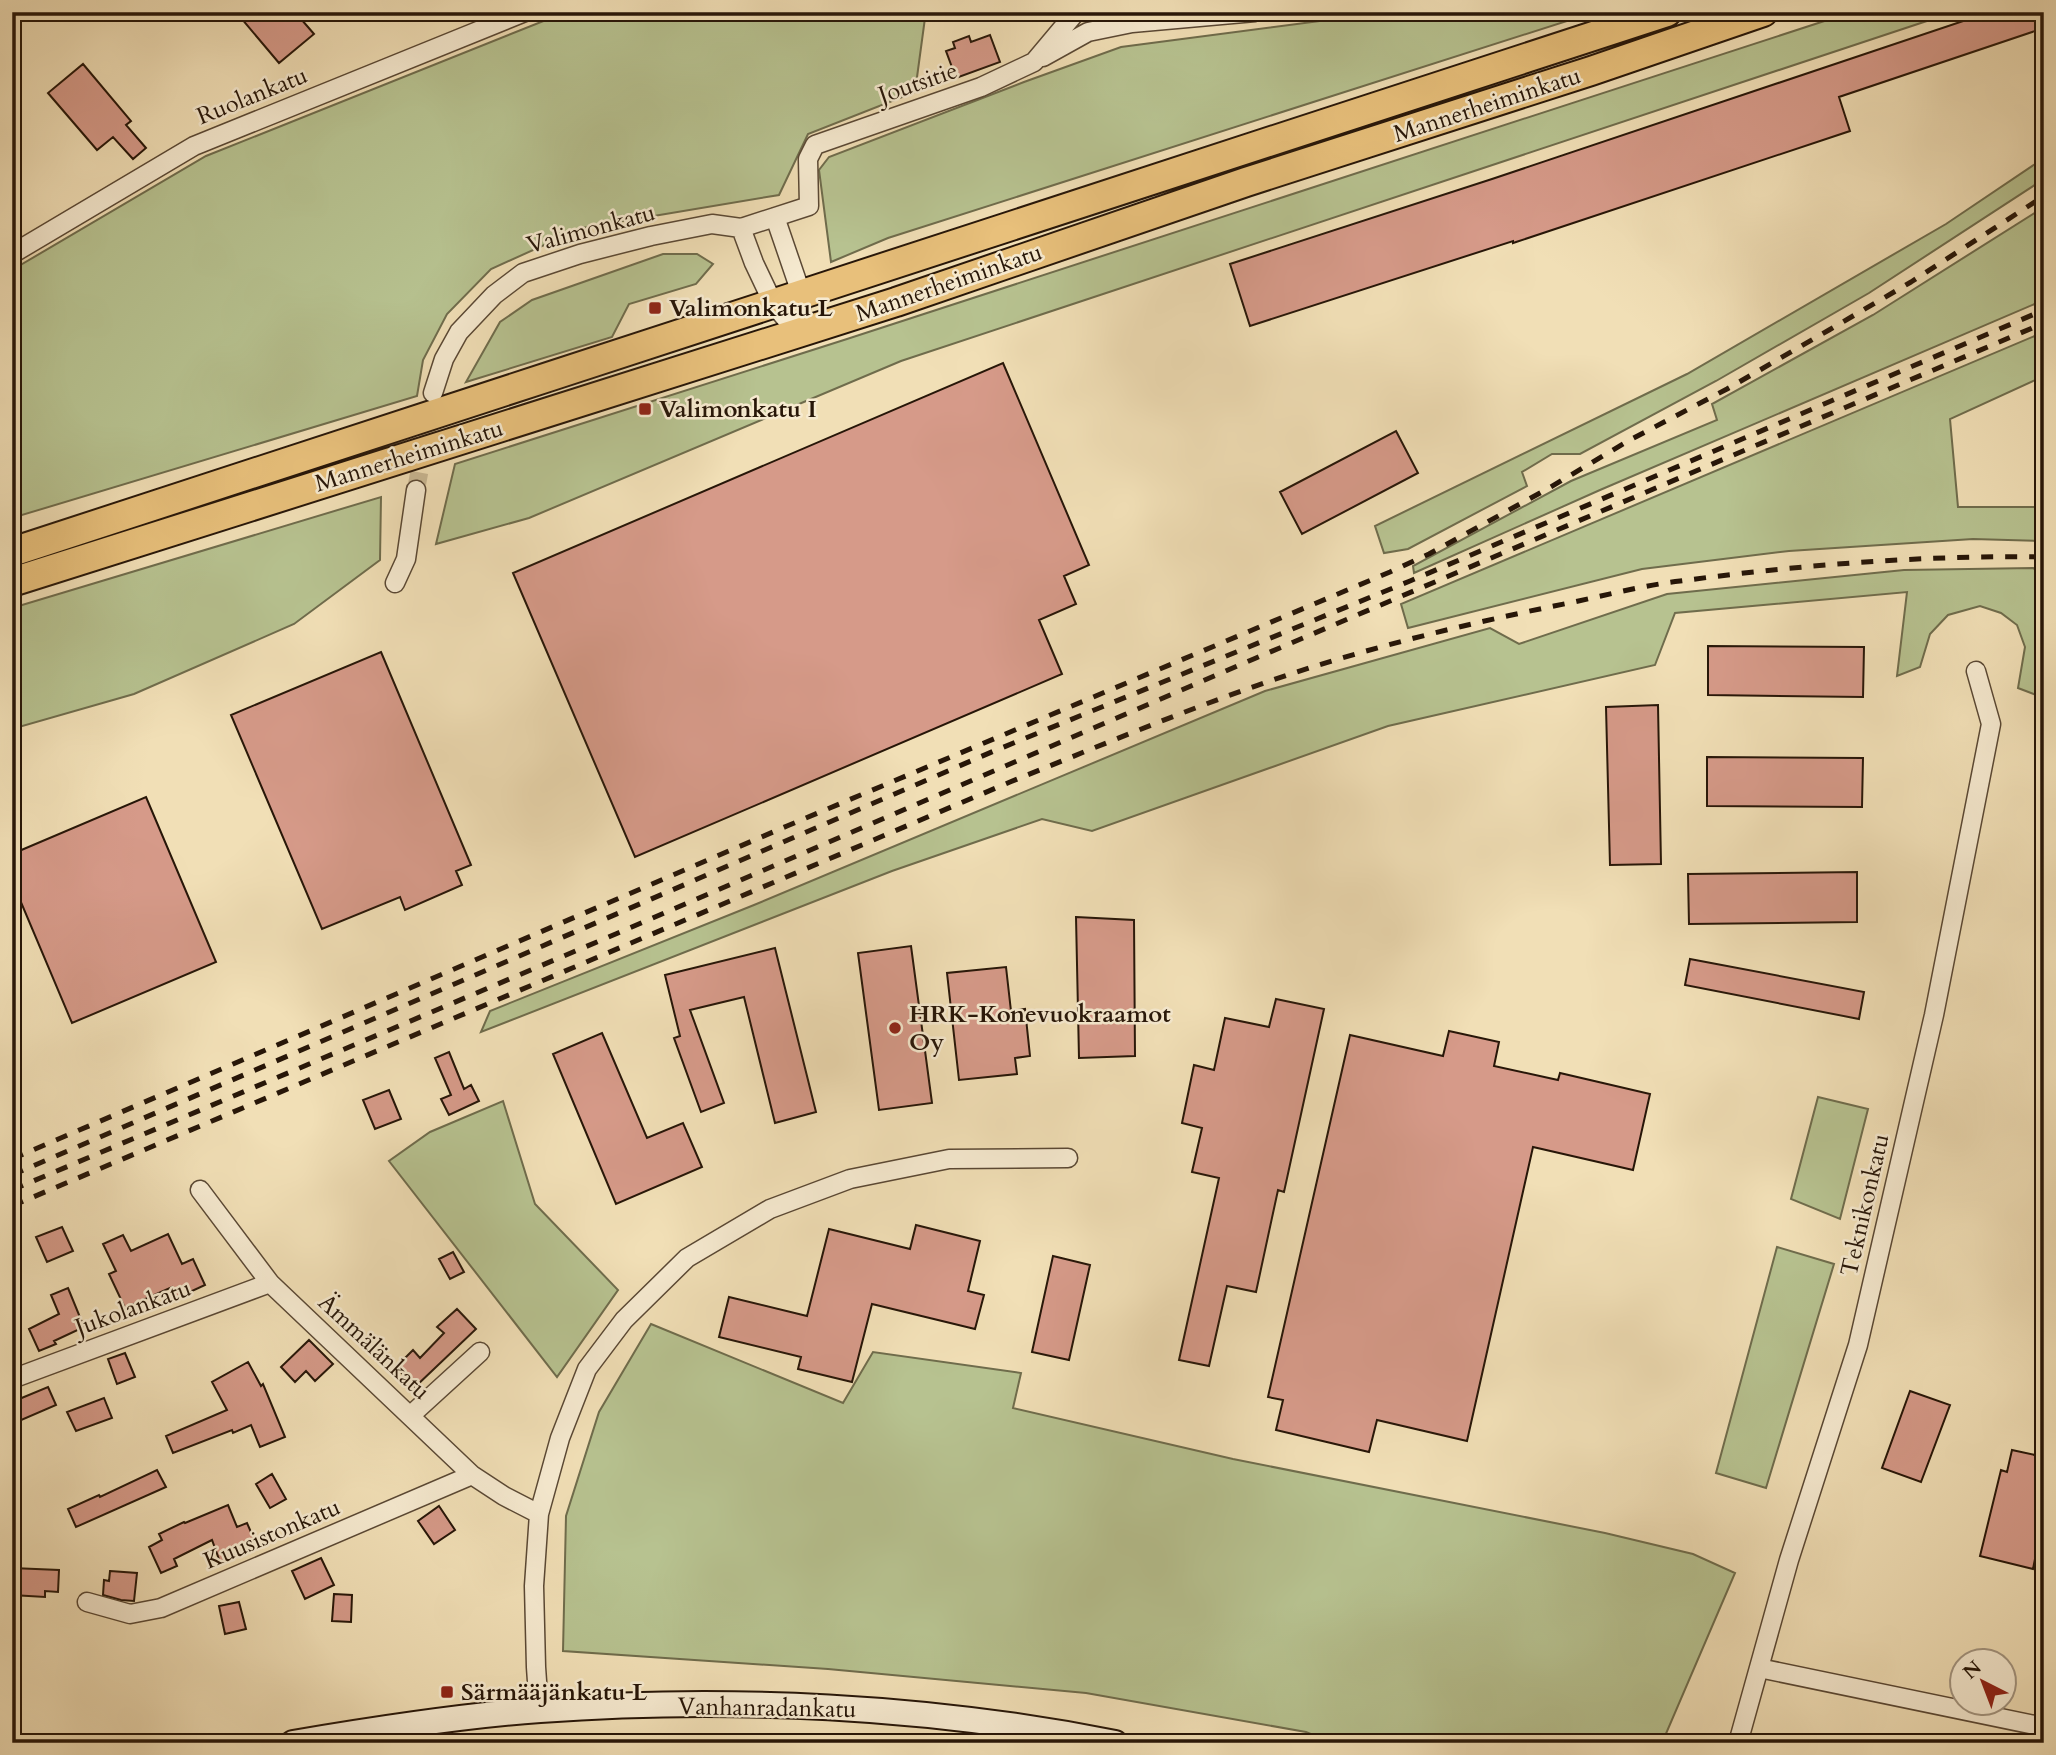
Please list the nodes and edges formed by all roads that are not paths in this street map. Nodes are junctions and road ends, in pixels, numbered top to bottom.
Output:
1 (525, 12) edge
2 (1076, 12) edge
3 (1255, 12) edge
4 (1667, 12) edge
5 (1763, 12) edge
6 (1034, 62) junction
7 (809, 206) joint
8 (775, 217) junction
9 (741, 228) junction
10 (12, 254) edge
11 (802, 296) junction
12 (774, 305) junction
13 (798, 333) junction
14 (433, 393) tunnel mouth
15 (416, 490) tunnel mouth
16 (12, 552) edge
17 (12, 582) edge
18 (395, 583) dead end
19 (1976, 671) dead end
20 (1068, 1158) dead end
21 (200, 1190) dead end
22 (270, 1283) junction
23 (480, 1352) dead end
24 (12, 1379) edge
25 (411, 1415) junction
26 (472, 1475) junction
27 (539, 1514) junction
28 (87, 1602) dead end
29 (1759, 1668) junction
30 (539, 1710) junction
31 (2044, 1727) edge
32 (293, 1743) edge
33 (1115, 1743) edge
34 (1738, 1743) edge

1 - 10 street, Ruolankatu
2 - 6 street, Joutsitie
3 - 6 street
4 - 11 main road, Mannerheiminkatu
5 - 13 main road, Mannerheiminkatu
6 - 7 street, Joutsitie
7 - 8 street, Valimonkatu
8 - 9 street, Valimonkatu
8 - 11 street
9 - 12 street
9 - 14 street, Valimonkatu
11 - 12 main road, Mannerheiminkatu
11 - 13 street
12 - 13 street
12 - 16 main road, Mannerheiminkatu
13 - 17 main road, Mannerheiminkatu
15 - 18 street
19 - 29 street, Teknikonkatu
20 - 27 street
21 - 22 street, Ämmälänkatu
22 - 24 street, Jukolankatu
22 - 25 street, Ämmälänkatu
23 - 25 street
25 - 26 street, Ämmälänkatu
26 - 27 street, Ämmälänkatu
26 - 28 street, Kuusistonkatu
27 - 30 street
29 - 31 street
29 - 34 street, Teknikonkatu
30 - 32 street, Vanhanradankatu
30 - 33 street, Vanhanradankatu

